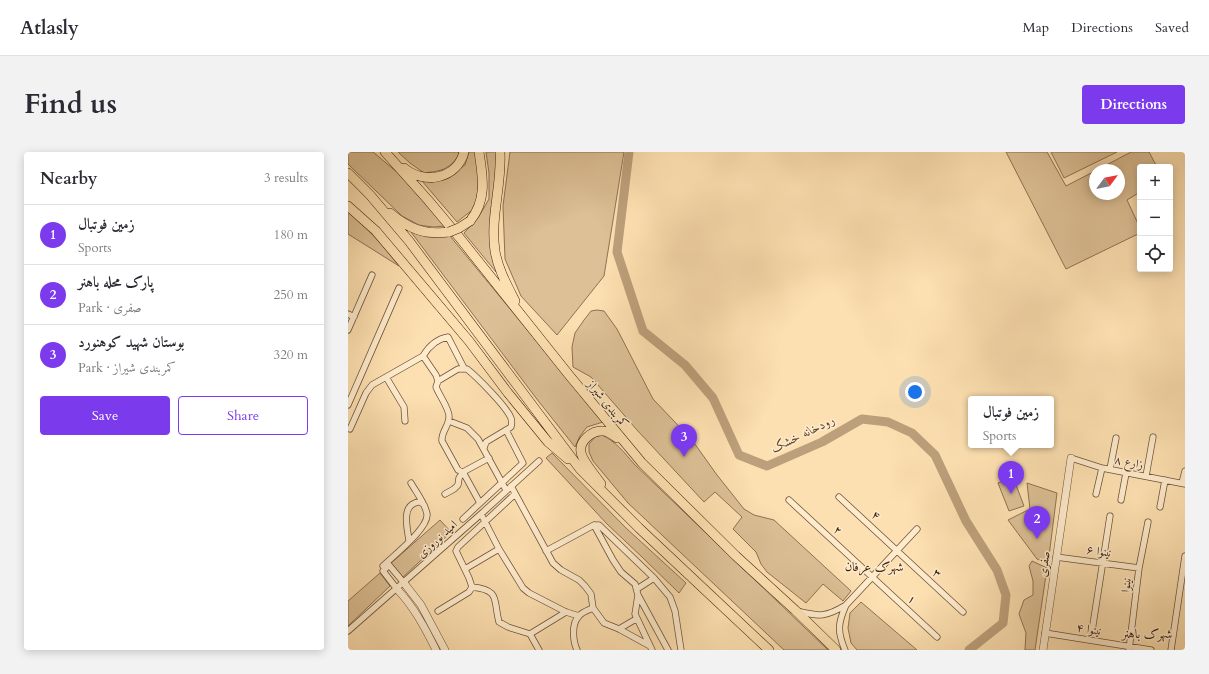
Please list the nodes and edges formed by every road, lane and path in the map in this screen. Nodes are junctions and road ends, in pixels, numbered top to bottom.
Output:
1 (385, 152) edge
2 (464, 152) edge
3 (479, 152) edge
4 (500, 152) edge
5 (348, 173) edge
6 (370, 195) junction
7 (348, 206) edge
8 (372, 275) dead end
9 (398, 288) dead end
10 (351, 315) edge
11 (522, 316) junction
12 (348, 330) edge
13 (423, 356) junction
14 (464, 368) junction
15 (386, 377) junction
16 (438, 381) junction
17 (348, 405) edge
18 (405, 421) dead end
19 (449, 421) junction
20 (350, 429) dead end
21 (506, 430) junction
22 (1153, 437) dead end
23 (1116, 438) dead end
24 (624, 444) junction
25 (484, 448) junction
26 (489, 458) junction
27 (1071, 458) joint
28 (539, 461) dead end
29 (1102, 468) junction
30 (580, 469) junction
31 (1110, 469) junction
32 (1185, 471) edge
33 (463, 472) junction
34 (1126, 473) junction
35 (1146, 476) junction
36 (1165, 480) junction
37 (502, 482) junction
38 (411, 483) dead end
39 (1184, 484) edge
40 (511, 486) junction
41 (506, 490) junction
42 (445, 494) dead end
43 (516, 494) junction
44 (1096, 494) dead end
45 (839, 496) dead end
46 (789, 500) dead end
47 (1121, 500) dead end
48 (480, 503) junction
49 (424, 505) junction
50 (1160, 507) dead end
51 (620, 509) junction
52 (481, 514) junction
53 (1110, 516) dead end
54 (463, 519) dead end
55 (1148, 522) dead end
56 (485, 523) junction
57 (594, 525) junction
58 (917, 529) dead end
59 (409, 541) junction
60 (499, 549) junction
61 (897, 550) junction
62 (546, 551) junction
63 (1185, 556) edge
64 (1056, 557) junction
65 (1102, 563) junction
66 (385, 568) junction
67 (1139, 568) junction
68 (465, 569) junction
69 (1183, 575) edge
70 (872, 577) junction
71 (654, 578) junction
72 (404, 583) junction
73 (472, 587) junction
74 (397, 589) junction
75 (638, 592) junction
76 (846, 605) junction
77 (593, 608) junction
78 (795, 610) junction
79 (438, 611) dead end
80 (566, 612) junction
81 (963, 612) dead end
82 (579, 616) junction
83 (636, 619) junction
84 (619, 629) junction
85 (1092, 631) dead end
86 (348, 632) edge
87 (1045, 633) junction
88 (530, 634) junction
89 (937, 637) dead end
90 (651, 648) edge
91 (1129, 648) edge
92 (436, 650) edge
93 (446, 650) edge
94 (539, 650) edge
95 (577, 650) edge
96 (668, 650) edge
97 (681, 650) edge
98 (769, 650) edge
99 (836, 650) edge
100 (845, 650) edge
101 (1042, 650) edge
102 (1151, 650) edge
103 (1171, 650) edge

1 - 2 highway
1 - 11 highway, کمربندی شیراز
3 - 6 highway, bridge
4 - 11 highway
5 - 6 highway
6 - 30 highway
7 - 30 highway
8 - 10 street
9 - 17 street
10 - 12 street
11 - 24 highway, کمربندی شیراز
13 - 14 street
13 - 15 street
13 - 16 street
14 - 16 street
14 - 21 street
15 - 18 street
15 - 20 street
16 - 19 street
19 - 25 street
19 - 33 street
21 - 25 street
21 - 37 street
22 - 35 street
23 - 31 street
24 - 51 highway
24 - 78 highway, کمربندی شیراز
25 - 26 street
26 - 33 street
26 - 37 street
27 - 29 street, ۸ زارع
27 - 64 street, صفری
28 - 40 street, امید نوروزی
29 - 31 street, ۸ زارع
29 - 44 street
30 - 51 highway
31 - 34 street, ۸ زارع
32 - 39 street
33 - 42 street
33 - 48 street
34 - 35 street, ۸ زارع
34 - 47 street
35 - 36 street, ۸ زارع
36 - 39 street, ۸ زارع
36 - 50 street
37 - 41 street
37 - 48 street
38 - 49 street
40 - 41 street, امید نوروزی
40 - 43 street
41 - 52 street, امید نوروزی
43 - 56 street
43 - 62 street
45 - 61 street, ۴
46 - 70 street, ۲
48 - 54 street
49 - 59 street
49 - 59 street
51 - 98 highway
52 - 56 street
52 - 72 street, امید نوروزی
53 - 65 street
55 - 67 street, نینوا
56 - 60 street
56 - 68 street
57 - 62 street
57 - 71 street
57 - 75 street
58 - 61 street
59 - 66 street
60 - 68 street
60 - 80 street
61 - 70 street
61 - 81 street, ۳
62 - 77 street
63 - 69 street
64 - 65 street, ۶ نینوا
64 - 87 street, صفری
65 - 67 street, ۶ نینوا
65 - 85 street
66 - 72 street
66 - 74 street
67 - 91 street, نینوا
68 - 73 street
69 - 103 street
70 - 76 street
70 - 89 street, ۱
71 - 75 street
71 - 97 street
72 - 74 street, امید نوروزی
72 - 93 street
73 - 79 street
73 - 88 street
74 - 86 street, امید نوروزی
74 - 92 street
75 - 83 street
75 - 96 street
76 - 78 street
76 - 100 street
77 - 82 street
77 - 84 street
78 - 99 highway, کمربندی شیراز
80 - 82 street
80 - 88 street
82 - 95 street
83 - 84 street
83 - 90 street
84 - 90 street
87 - 91 street, ۴ نینوا
87 - 101 street, صفری
88 - 94 street
91 - 102 street, ۴ نینوا

